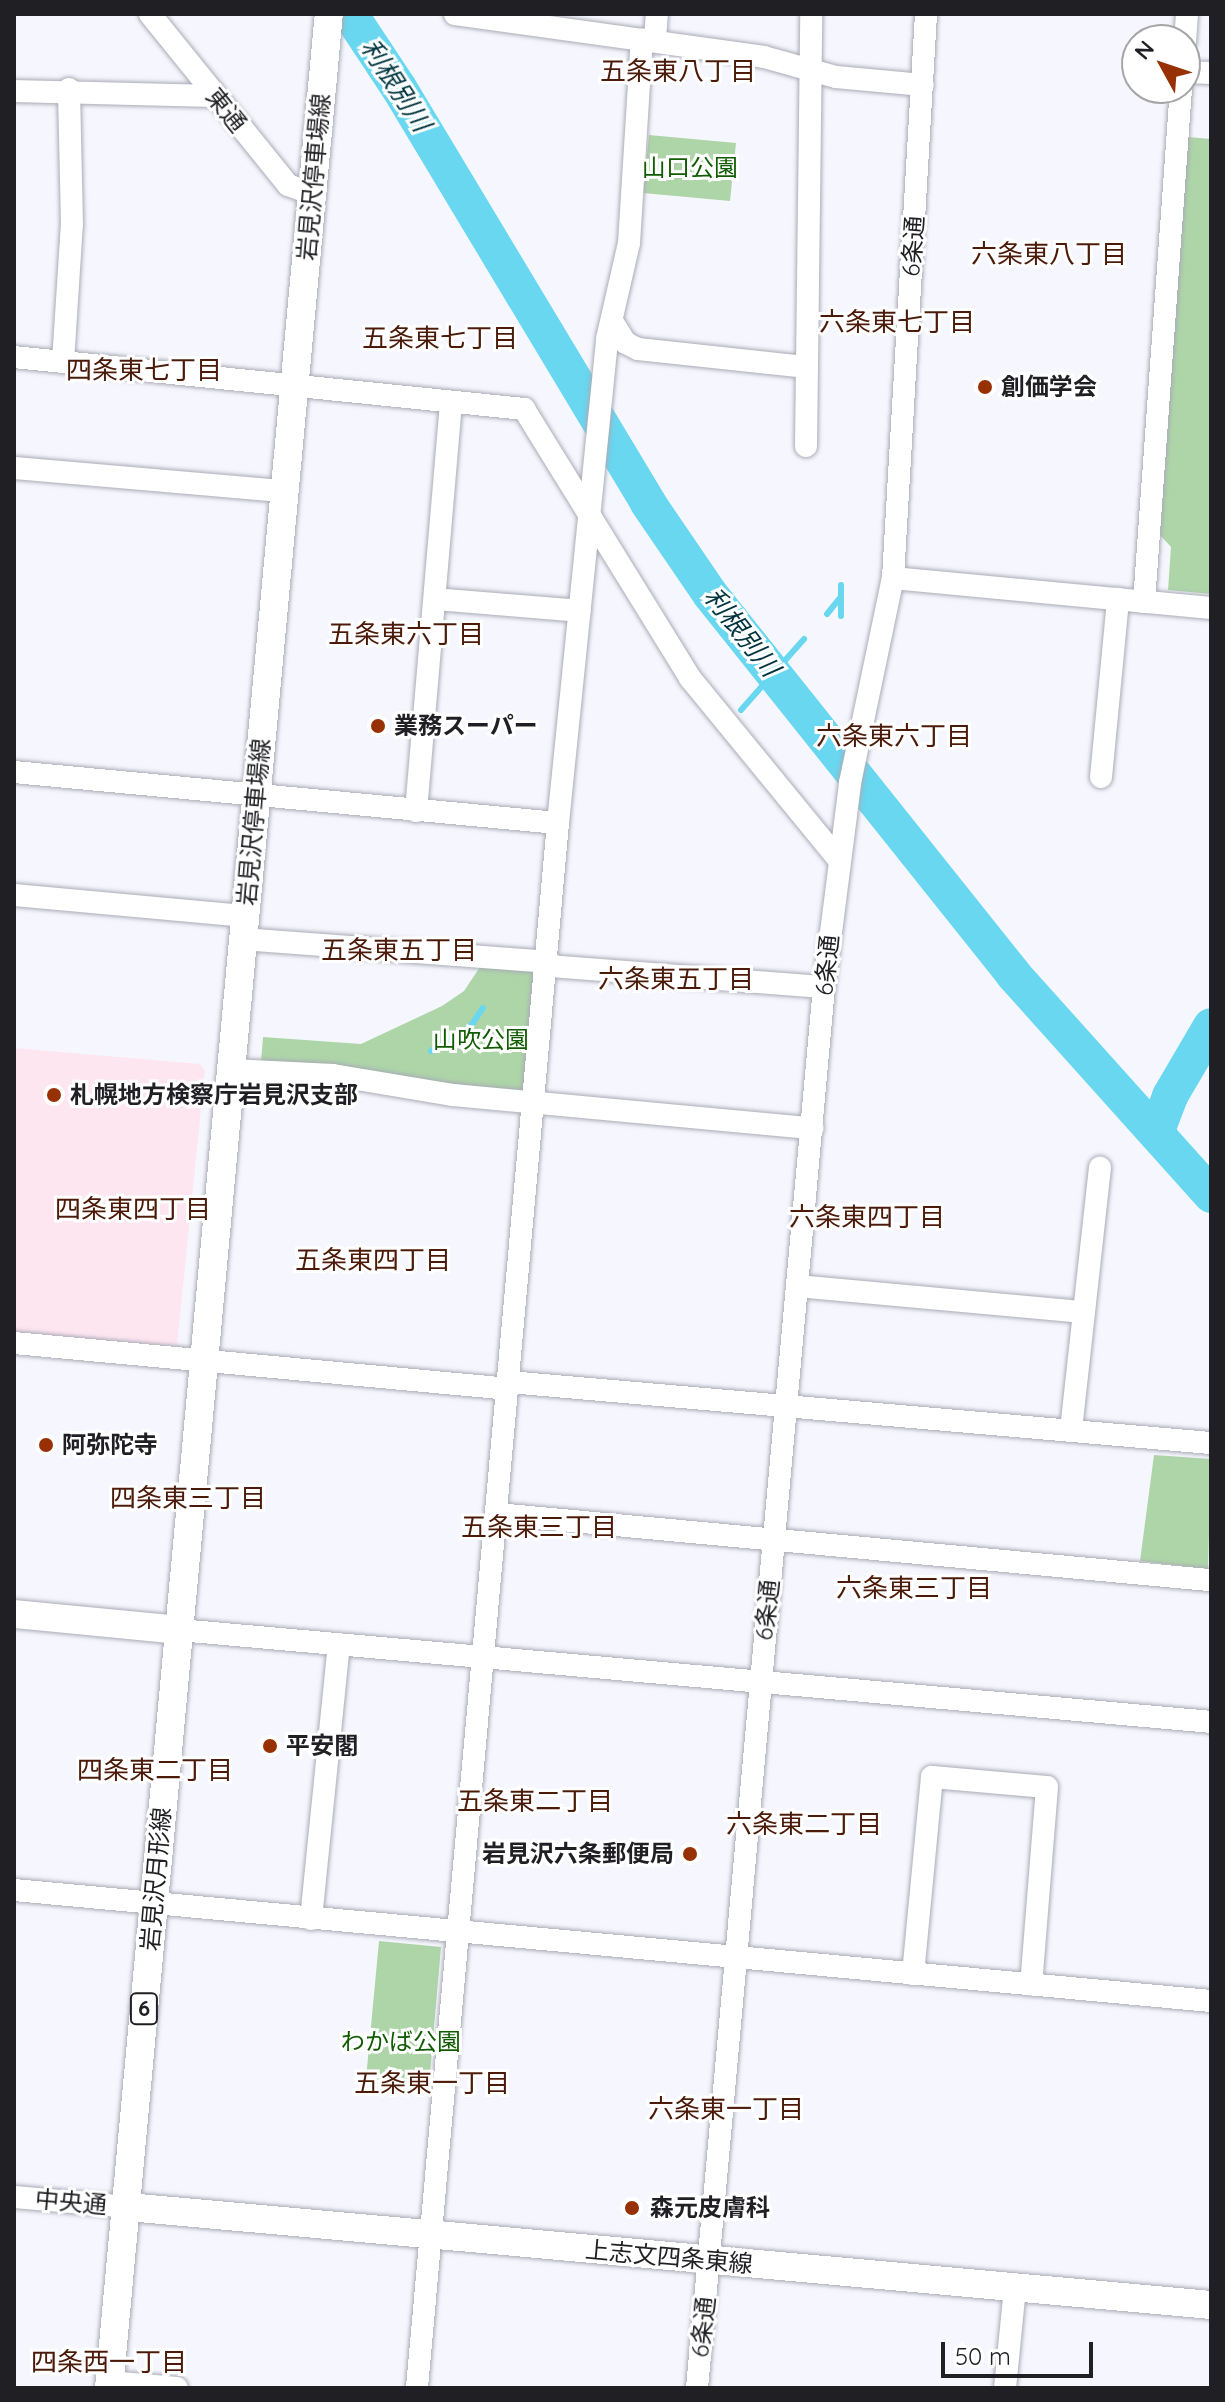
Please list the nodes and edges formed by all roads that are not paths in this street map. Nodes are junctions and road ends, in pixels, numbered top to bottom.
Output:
1 (150, 14) edge
2 (329, 14) edge
3 (455, 14) edge
4 (657, 14) edge
5 (811, 14) edge
6 (926, 14) edge
7 (503, 17) edge
8 (648, 40) junction
9 (811, 70) junction
10 (923, 85) junction
11 (69, 89) junction
12 (14, 91) edge
13 (213, 96) junction
14 (1180, 104) edge
15 (310, 193) junction
16 (610, 330) junction
17 (14, 357) edge
18 (63, 362) junction
19 (807, 367) junction
20 (295, 386) junction
21 (451, 402) junction
22 (806, 446) dead end
23 (14, 468) edge
24 (285, 491) junction
25 (590, 520) junction
26 (893, 578) junction
27 (435, 599) junction
28 (1118, 599) junction
29 (1144, 602) junction
30 (1211, 608) edge
31 (580, 611) junction
32 (14, 772) edge
33 (1101, 777) dead end
34 (256, 796) junction
35 (416, 811) junction
36 (558, 823) junction
37 (839, 860) junction
38 (14, 895) edge
39 (244, 928) junction
40 (549, 964) junction
41 (824, 987) junction
42 (231, 1070) junction
43 (535, 1102) junction
44 (812, 1128) junction
45 (1100, 1168) dead end
46 (797, 1286) junction
47 (1084, 1312) junction
48 (14, 1343) edge
49 (204, 1361) junction
50 (508, 1385) junction
51 (786, 1405) junction
52 (1071, 1430) junction
53 (1211, 1443) edge
54 (497, 1514) junction
55 (774, 1541) junction
56 (1209, 1580) dead end
57 (14, 1614) edge
58 (179, 1630) junction
59 (339, 1644) junction
60 (485, 1656) junction
61 (759, 1681) junction
62 (1208, 1722) edge
63 (14, 1890) edge
64 (153, 1902) junction
65 (311, 1919) junction
66 (462, 1933) junction
67 (737, 1958) junction
68 (913, 1974) junction
69 (1031, 1984) junction
70 (1211, 2001) edge
71 (14, 2197) edge
72 (128, 2207) junction
73 (431, 2237) junction
74 (710, 2260) junction
75 (1015, 2288) junction
76 (1211, 2305) edge
77 (109, 2385) edge
78 (177, 2388) edge
79 (417, 2388) edge
80 (697, 2388) edge
81 (1005, 2388) edge

1 - 13 street, 東通
2 - 15 main road, 岩見沢停車場線
3 - 7 street
4 - 8 street
5 - 9 street
6 - 10 street, 6条通
7 - 8 street
8 - 9 street
8 - 16 street
9 - 10 street
9 - 19 street
10 - 26 street, 6条通
11 - 12 street
11 - 13 street
11 - 18 street
13 - 15 street, 東通
14 - 29 street
15 - 20 main road, 岩見沢停車場線
16 - 19 street
16 - 25 street
17 - 18 street
18 - 20 street
19 - 22 street
20 - 21 street
20 - 24 main road, 岩見沢停車場線
21 - 25 street
21 - 27 street
23 - 24 street
24 - 34 main road, 岩見沢停車場線
25 - 31 street
25 - 37 street
26 - 28 street
26 - 37 street, 6条通
27 - 31 street
27 - 35 street
28 - 29 street
28 - 33 street
29 - 30 street
31 - 36 street
32 - 34 street
34 - 35 street
34 - 39 main road, 岩見沢停車場線
35 - 36 street
36 - 40 street
37 - 41 street, 6条通
38 - 39 street
39 - 40 street
39 - 42 main road, 岩見沢停車場線
40 - 41 street
40 - 43 street
41 - 44 street, 6条通
42 - 43 street
42 - 49 main road, 岩見沢停車場線
43 - 44 street
43 - 50 street
44 - 46 street, 6条通
45 - 47 street
46 - 47 street
46 - 51 street, 6条通
47 - 52 street
48 - 49 street
49 - 50 street
49 - 58 main road, 岩見沢停車場線
50 - 51 street
50 - 54 street
51 - 52 street
51 - 55 street, 6条通
52 - 53 street
54 - 55 street
54 - 60 street
55 - 56 street
55 - 61 street, 6条通
57 - 58 main road
58 - 59 street
58 - 64 main road, 岩見沢月形線 / 6
59 - 60 street
59 - 65 street
60 - 61 street
60 - 66 street
61 - 62 street
61 - 67 street, 6条通
63 - 64 street
64 - 65 street
64 - 72 main road, 岩見沢月形線 / 6
65 - 66 street
66 - 67 street
66 - 73 street
67 - 68 street
67 - 74 street, 6条通
68 - 69 street
68 - 69 street
69 - 70 street
71 - 72 street, 中央通
72 - 73 main road, 上志文四条東線
72 - 77 main road, 岩見沢月形線 / 6
73 - 74 main road, 上志文四条東線
73 - 79 street
74 - 75 main road, 上志文四条東線
74 - 80 street, 6条通
75 - 76 main road, 上志文四条東線
75 - 81 street
77 - 78 street

